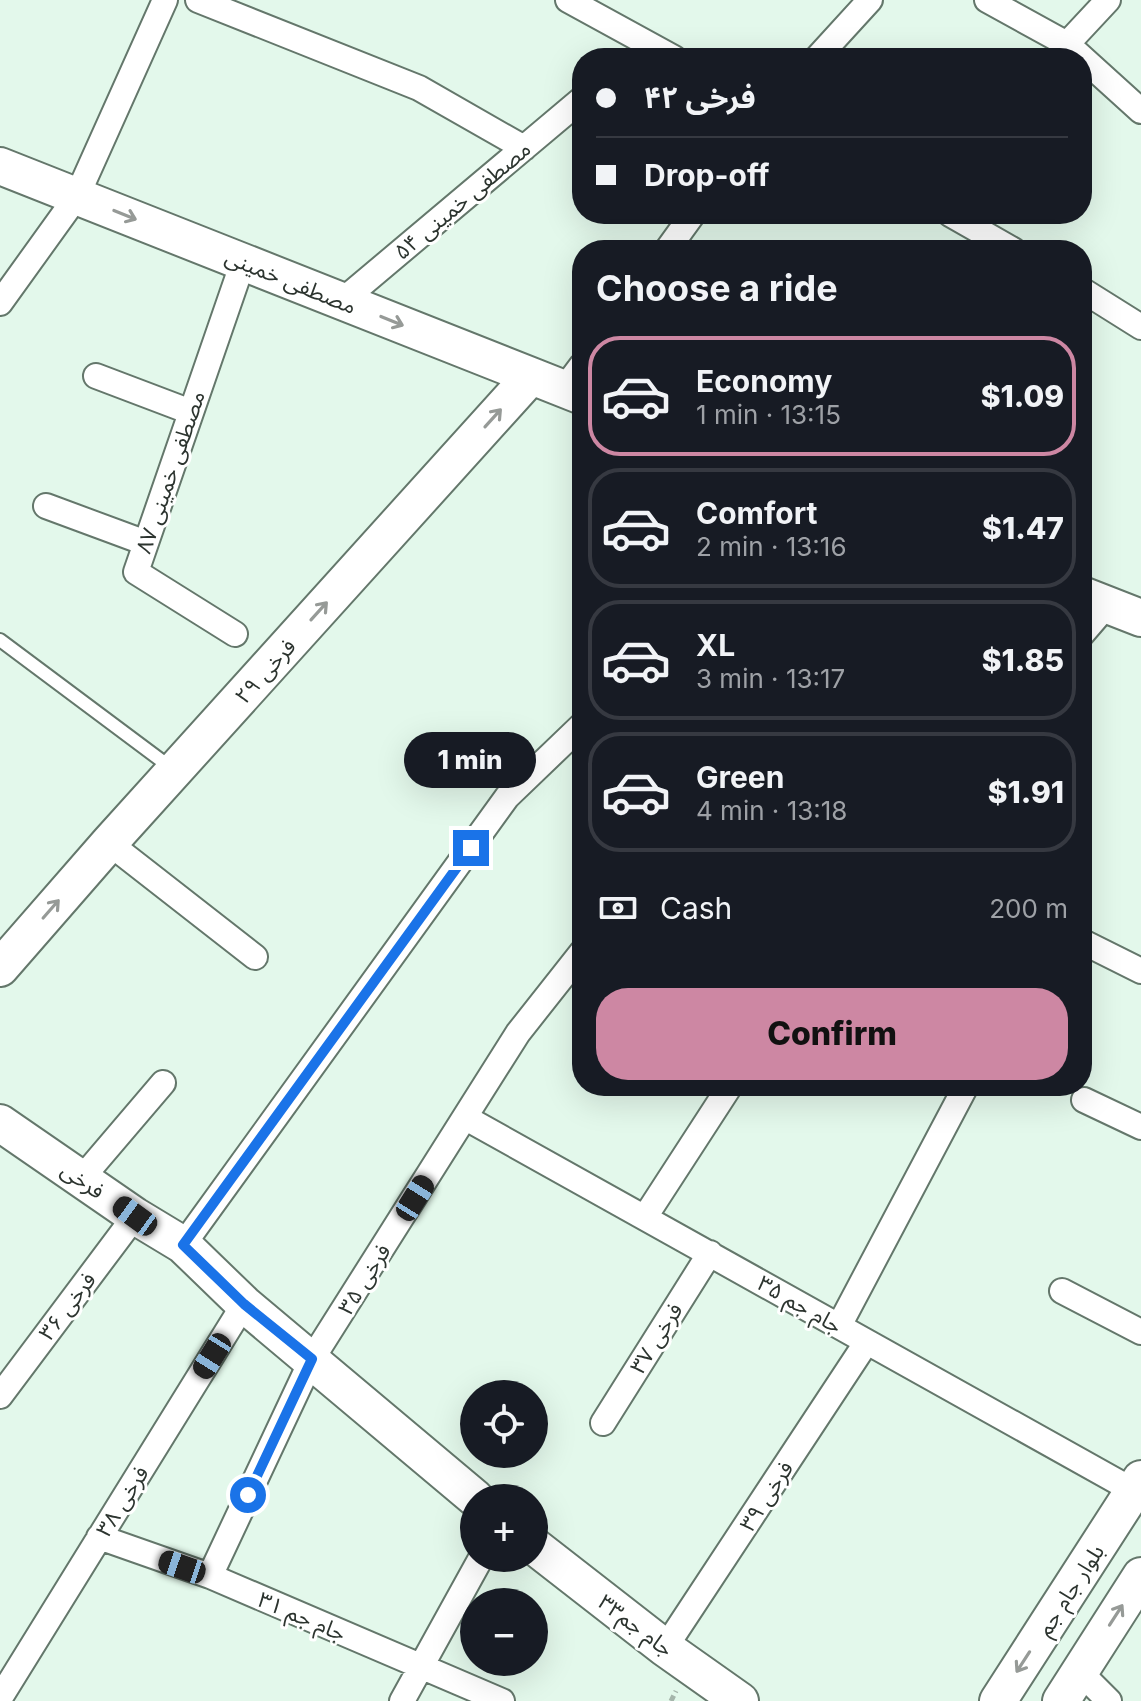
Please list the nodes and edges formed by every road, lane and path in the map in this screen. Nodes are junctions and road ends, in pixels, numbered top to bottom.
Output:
1 (165, 0) edge
2 (198, 0) edge
3 (568, 0) edge
4 (870, 0) edge
5 (987, 0) edge
6 (1108, 0) edge
7 (1067, 44) junction
8 (636, 48) edge
9 (826, 48) edge
10 (1071, 48) edge
11 (1092, 67) edge
12 (572, 107) edge
13 (1141, 111) edge
14 (524, 148) junction
15 (0, 166) edge
16 (77, 196) junction
17 (968, 224) edge
18 (996, 240) edge
19 (243, 262) junction
20 (1092, 296) edge
21 (342, 301) junction
22 (0, 303) edge
23 (1141, 327) edge
24 (96, 376) dead end
25 (531, 376) junction
26 (572, 383) edge
27 (191, 412) junction
28 (46, 506) dead end
29 (146, 543) junction
30 (1095, 600) edge
31 (1141, 618) edge
32 (235, 634) dead end
33 (0, 640) edge
34 (572, 735) edge
35 (175, 771) junction
36 (109, 843) junction
37 (1092, 946) edge
38 (255, 957) dead end
39 (572, 965) edge
40 (0, 968) edge
41 (1141, 971) edge
42 (163, 1083) dead end
43 (724, 1096) edge
44 (961, 1096) edge
45 (1084, 1100) dead end
46 (466, 1118) junction
47 (0, 1123) edge
48 (1141, 1127) edge
49 (82, 1178) junction
50 (135, 1216) junction
51 (645, 1217) junction
52 (183, 1245) junction
53 (710, 1253) junction
54 (1062, 1291) dead end
55 (244, 1304) junction
56 (839, 1326) junction
57 (1141, 1332) edge
58 (866, 1343) junction
59 (312, 1359) junction
60 (0, 1396) edge
61 (603, 1423) dead end
62 (460, 1485) edge
63 (1137, 1485) edge
64 (99, 1537) junction
65 (548, 1557) edge
66 (473, 1572) edge
67 (210, 1576) junction
68 (1141, 1576) edge
69 (665, 1648) junction
70 (421, 1666) junction
71 (1070, 1687) edge
72 (0, 1698) edge
73 (402, 1701) edge
74 (502, 1701) edge
75 (740, 1701) edge
76 (998, 1701) edge
77 (1109, 1701) edge

1 - 16 street
2 - 14 street
3 - 8 street
4 - 9 street
5 - 7 street
6 - 7 street
7 - 10 street
11 - 13 street
12 - 14 street, مصطفی خمینی ۵۴
14 - 21 street, مصطفی خمینی ۵۴
15 - 16 street, مصطفی خمینی
16 -> 19 street, مصطفی خمینی
16 - 22 street
17 - 18 street
19 - 21 street, مصطفی خمینی
19 - 27 street, مصطفی خمینی ۸۷
20 - 23 street
21 -> 25 street, مصطفی خمینی
24 - 27 street
25 - 26 street, مصطفی خمینی
35 -> 25 street, فرخی ۲۹
27 - 29 street, مصطفی خمینی ۸۷
28 - 29 street
29 - 32 street, مصطفی خمینی ۸۷
30 - 31 street
33 - 35 lane
34 - 52 street
35 - 36 street, فرخی ۲۹
36 - 38 street
40 -> 36 street, فرخی ۲۹
37 - 41 street
39 - 46 street, فرخی ۳۵
42 - 49 street
43 - 51 street
44 - 56 street
45 - 48 street
46 - 51 street, جام جم ۳۵
46 - 59 street, فرخی ۳۵
47 - 49 street, فرخی
49 - 50 street, فرخی
50 - 52 street, فرخی
50 - 60 street, فرخی ۳۶
51 - 53 street, جام جم ۳۵
52 - 55 street, فرخی
53 - 56 street, جام جم ۳۵
53 - 61 street, فرخی ۳۷
54 - 57 street
55 - 59 street, فرخی
55 - 64 street, فرخی ۳۸
56 - 58 street, جام جم ۳۵
58 - 63 street, جام جم ۳۵
58 - 69 street, فرخی ۳۹
59 - 62 street
59 - 67 street, فرخی ۳۵
63 -> 76 street, بلوار جام جم
64 - 67 street, جام جم ۳۱
64 - 72 street, فرخی ۳۸
65 - 69 street, جام جم۳۳
66 - 70 street
67 - 70 street, جام جم ۳۱
71 -> 68 street
69 - 75 street, جام جم۳۳
70 - 73 street
70 - 74 street, جام جم ۳۱
71 - 77 street

